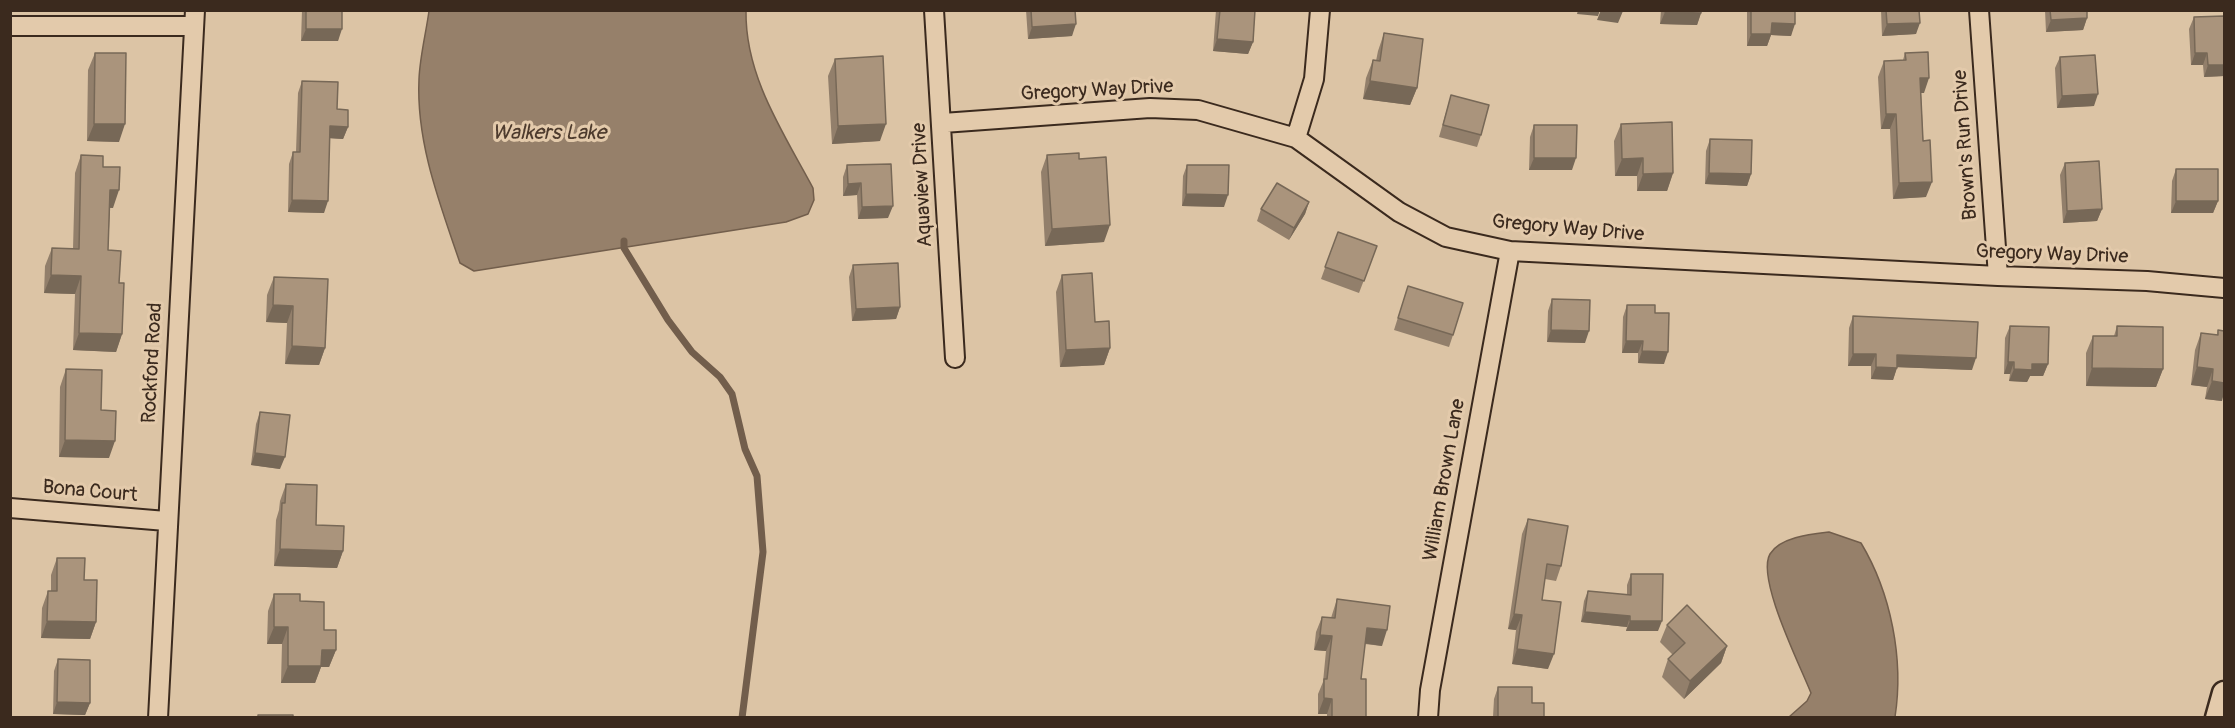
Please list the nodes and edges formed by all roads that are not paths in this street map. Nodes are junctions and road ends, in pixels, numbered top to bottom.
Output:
1 (934, 10) edge
2 (1320, 10) edge
3 (1979, 10) edge
4 (194, 18) edge
5 (10, 26) edge
6 (943, 123) junction
7 (1296, 138) junction
8 (1510, 251) junction
9 (1998, 276) junction
10 (2224, 288) edge
11 (955, 358) dead end
12 (10, 508) edge
13 (166, 521) junction
14 (2224, 693) edge
15 (158, 717) edge
16 (1428, 717) edge
17 (2217, 717) edge

1 - 6 street, Aquaview Drive
2 - 7 street
3 - 9 street, Brown's Run Drive
4 - 5 street
4 - 13 street, Rockford Road
6 - 7 street, Gregory Way Drive
6 - 11 street, Aquaview Drive
7 - 8 street, Gregory Way Drive
8 - 9 street, Gregory Way Drive
8 - 16 street, William Brown Lane
9 - 10 street, Gregory Way Drive
12 - 13 street, Bona Court
13 - 15 street, Rockford Road
14 - 17 street

